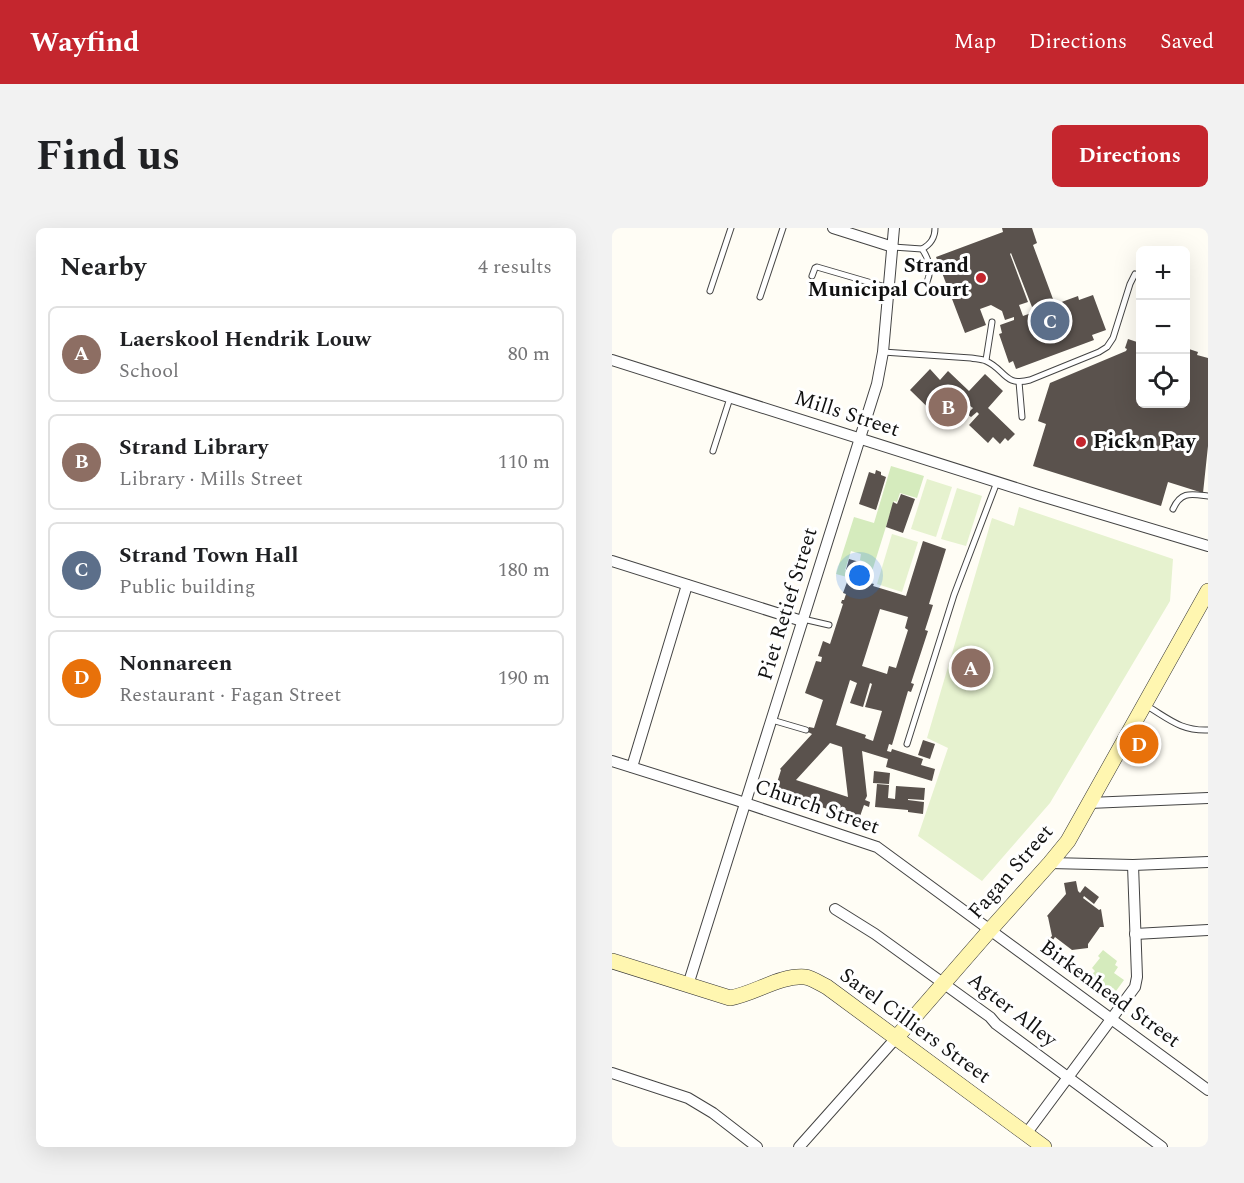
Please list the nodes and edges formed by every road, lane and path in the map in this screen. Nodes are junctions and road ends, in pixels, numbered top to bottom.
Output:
1 (731, 228) edge
2 (783, 228) edge
3 (833, 228) edge
4 (894, 228) edge
5 (935, 228) edge
6 (893, 247) junction
7 (922, 249) junction
8 (930, 269) junction
9 (1135, 274) dead end
10 (812, 276) dead end
11 (934, 279) dead end
12 (927, 282) dead end
13 (889, 288) junction
14 (710, 291) dead end
15 (760, 297) dead end
16 (992, 322) dead end
17 (884, 352) junction
18 (612, 360) edge
19 (986, 360) junction
20 (1019, 382) junction
21 (730, 398) junction
22 (1022, 417) dead end
23 (860, 439) junction
24 (713, 451) dead end
25 (997, 482) junction
26 (1208, 496) edge
27 (1173, 509) dead end
28 (1208, 546) edge
29 (612, 561) edge
30 (687, 585) junction
31 (1208, 591) edge
32 (1203, 612) edge
33 (803, 620) junction
34 (829, 625) dead end
35 (1144, 705) junction
36 (772, 720) junction
37 (806, 730) dead end
38 (1208, 730) edge
39 (907, 744) dead end
40 (612, 761) edge
41 (632, 767) junction
42 (1208, 798) edge
43 (746, 803) junction
44 (1089, 803) junction
45 (1208, 862) edge
46 (1050, 863) junction
47 (1132, 865) junction
48 (835, 909) dead end
49 (990, 930) junction
50 (1208, 930) edge
51 (1135, 934) junction
52 (612, 961) edge
53 (944, 982) junction
54 (688, 985) junction
55 (1111, 1018) junction
56 (896, 1038) junction
57 (612, 1073) edge
58 (1068, 1077) junction
59 (1207, 1086) edge
60 (1026, 1134) junction
61 (1041, 1146) edge
62 (757, 1147) edge
63 (799, 1147) edge
64 (1162, 1147) edge

1 - 14 lane
2 - 15 lane
3 - 6 street
4 - 6 street, Piet Retief Street
5 - 7 lane
6 - 7 lane
6 - 13 street, Piet Retief Street
7 - 8 lane
8 - 11 lane
8 - 12 lane
9 - 20 lane
10 - 13 lane
13 - 17 street, Piet Retief Street
16 - 19 lane
17 - 19 lane
17 - 23 street, Piet Retief Street
18 - 21 street, Mills Street
19 - 20 lane
20 - 22 lane
21 - 23 street, Mills Street
21 - 24 lane
23 - 25 street, Mills Street
23 - 33 street, Piet Retief Street
25 - 28 street, Mills Street
25 - 39 lane
26 - 27 lane
29 - 30 street
30 - 33 street
30 - 41 street
31 - 32 street, Fagan Street
32 - 35 street, Fagan Street
33 - 34 lane
33 - 36 street, Piet Retief Street
35 - 38 lane
35 - 44 street, Fagan Street
36 - 37 lane
36 - 43 street, Piet Retief Street
40 - 41 street, Church Street
41 - 43 street, Church Street
42 - 44 street
43 - 49 street, Church Street
43 - 54 street, Piet Retief Street
44 - 46 street, Fagan Street
45 - 47 street
46 - 47 street
46 - 49 street, Fagan Street
47 - 51 street
48 - 53 street, Agter Alley
49 - 53 street, Fagan Street
49 - 55 street, Birkenhead Street
50 - 51 street
51 - 55 street
52 - 54 street, Sarel Cilliers Street
53 - 56 street, Fagan Street
53 - 58 street, Agter Alley
54 - 56 street, Sarel Cilliers Street
55 - 58 street
55 - 59 street, Birkenhead Street
56 - 60 street, Sarel Cilliers Street
56 - 63 street, Fagan Street
57 - 62 street
58 - 60 street
58 - 64 street, Agter Alley
60 - 61 street, Sarel Cilliers Street

